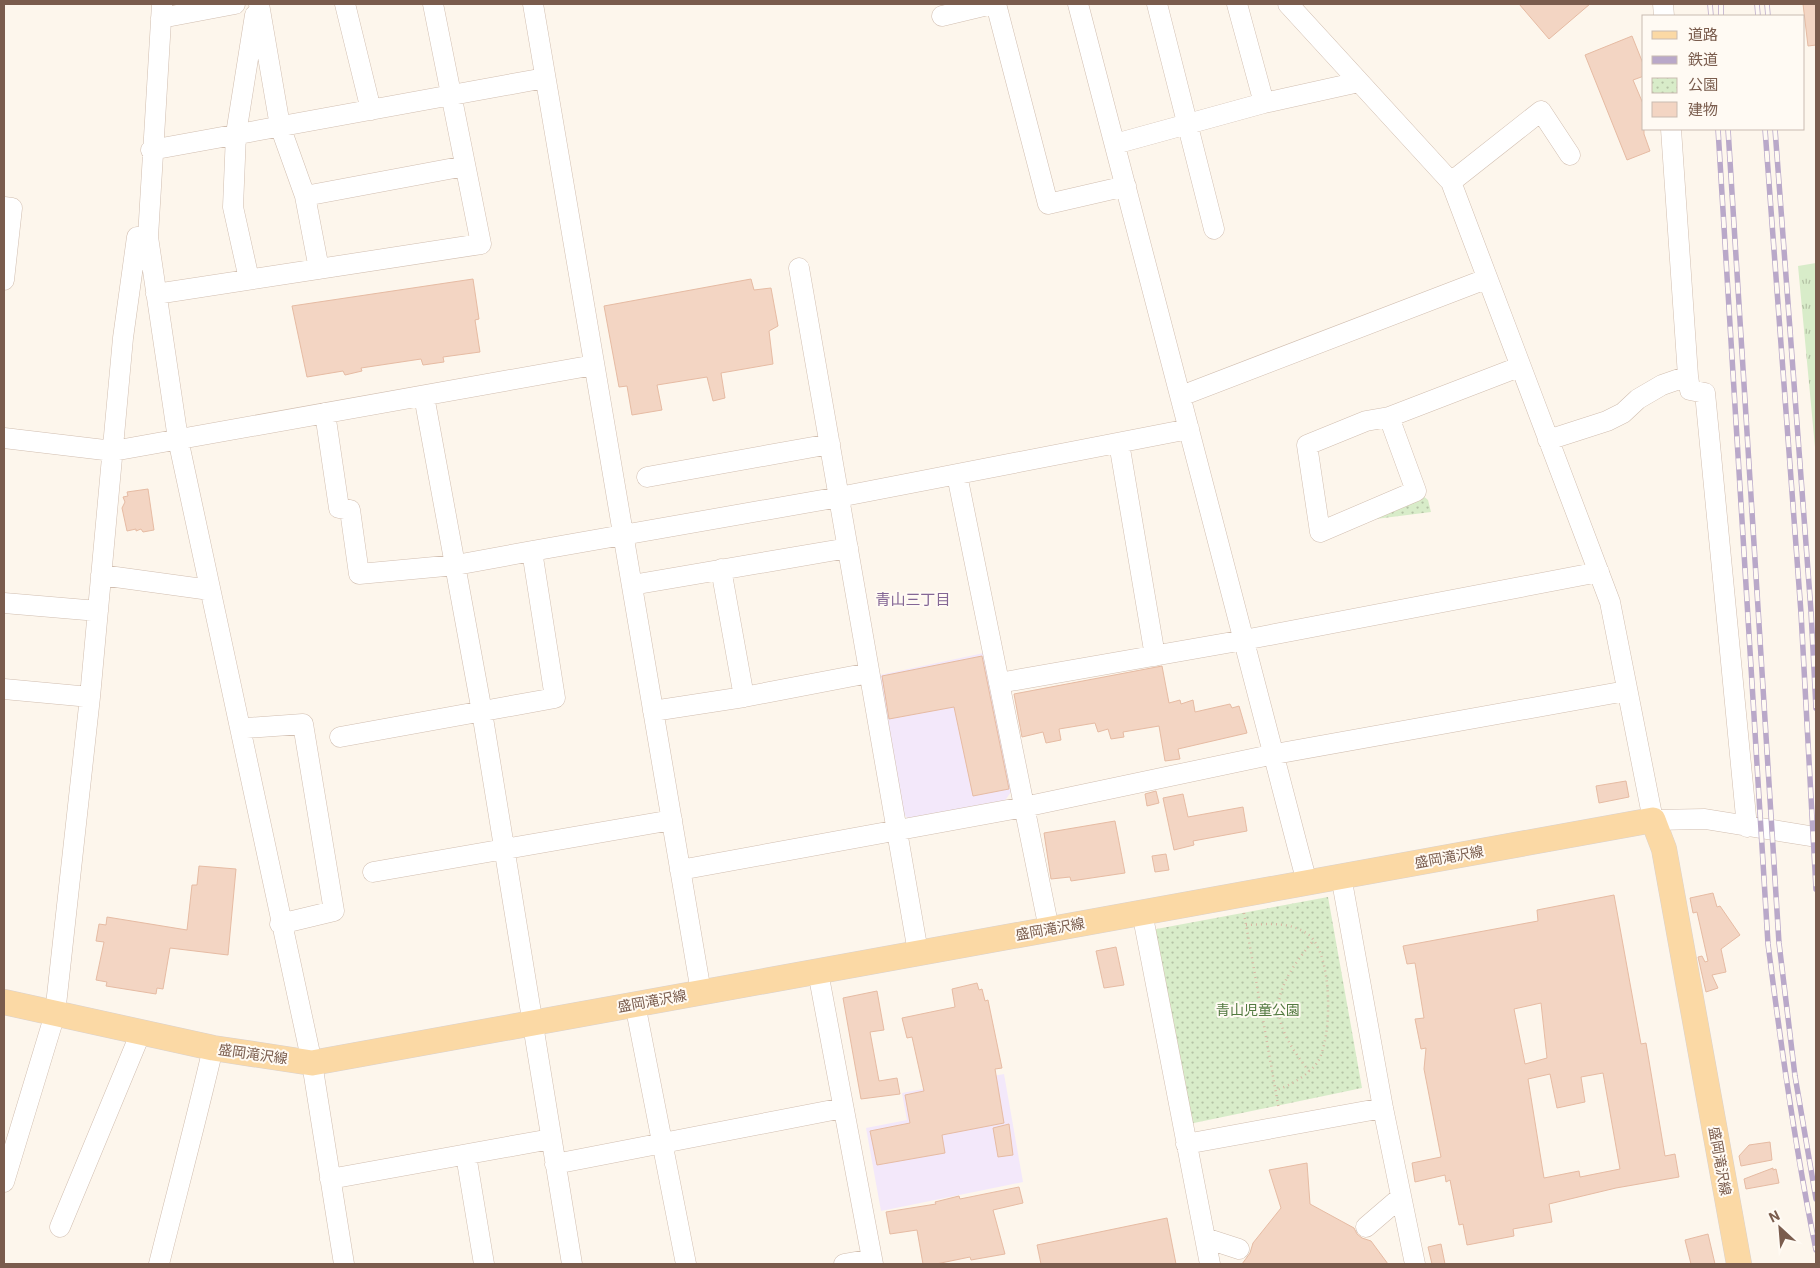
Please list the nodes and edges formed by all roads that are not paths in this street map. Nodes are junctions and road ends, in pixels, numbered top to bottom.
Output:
1 (235, 4) edge
2 (258, 4) edge
3 (344, 4) edge
4 (433, 4) edge
5 (533, 4) edge
6 (994, 4) edge
7 (1078, 4) edge
8 (1156, 4) edge
9 (1237, 4) edge
10 (1288, 4) edge
11 (161, 11) edge
12 (942, 16) dead end
13 (545, 78) junction
14 (1359, 82) junction
15 (451, 95) junction
16 (1264, 103) junction
17 (371, 110) junction
18 (1187, 124) junction
19 (280, 126) junction
20 (1671, 130) edge
21 (236, 134) junction
22 (1115, 144) junction
23 (151, 150) junction
24 (1570, 155) dead end
25 (465, 166) junction
26 (1450, 182) junction
27 (1126, 186) junction
28 (305, 196) junction
29 (8, 208) edge
30 (1214, 229) dead end
31 (148, 237) junction
32 (799, 268) dead end
33 (319, 269) junction
34 (249, 279) junction
35 (1486, 279) junction
36 (4, 280) edge
37 (156, 294) junction
38 (594, 365) junction
39 (1519, 367) junction
40 (1688, 376) junction
41 (424, 396) junction
42 (1180, 396) junction
43 (325, 413) junction
44 (1389, 417) junction
45 (1189, 430) junction
46 (4, 438) edge
47 (178, 439) junction
48 (1548, 440) junction
49 (1119, 443) junction
50 (830, 444) junction
51 (113, 451) junction
52 (957, 475) junction
53 (647, 477) dead end
54 (839, 497) junction
55 (623, 536) junction
56 (848, 548) junction
57 (532, 551) junction
58 (456, 565) junction
59 (720, 570) junction
60 (1599, 572) junction
61 (101, 575) junction
62 (632, 585) junction
63 (210, 590) junction
64 (4, 603) edge
65 (98, 611) junction
66 (1244, 640) junction
67 (1155, 656) junction
68 (870, 673) junction
69 (999, 683) junction
70 (4, 689) edge
71 (1626, 691) junction
72 (90, 697) junction
73 (744, 697) junction
74 (653, 711) junction
75 (482, 712) junction
76 (246, 728) dead end
77 (340, 737) dead end
78 (1275, 754) junction
79 (1024, 807) junction
80 (672, 820) junction
81 (1652, 820) junction
82 (1747, 827) junction
83 (896, 830) junction
84 (1816, 837) edge
85 (504, 849) junction
86 (680, 870) junction
87 (372, 872) dead end
88 (1342, 876) junction
89 (1307, 883) junction
90 (1142, 912) junction
91 (280, 924) junction
92 (1049, 929) junction
93 (918, 952) junction
94 (818, 972) junction
95 (701, 992) junction
96 (4, 1002) edge
97 (635, 1004) junction
98 (55, 1014) junction
99 (532, 1023) junction
100 (141, 1032) junction
101 (213, 1048) junction
102 (312, 1062) junction
103 (843, 1108) junction
104 (1383, 1108) junction
105 (551, 1139) junction
106 (662, 1143) junction
107 (1186, 1144) junction
108 (466, 1155) junction
109 (555, 1164) junction
110 (330, 1180) junction
111 (4, 1182) edge
112 (1401, 1198) junction
113 (1366, 1226) dead end
114 (60, 1227) dead end
115 (1205, 1238) junction
116 (1239, 1249) dead end
117 (872, 1262) edge
118 (159, 1264) edge
119 (344, 1264) edge
120 (484, 1264) edge
121 (572, 1264) edge
122 (686, 1264) edge
123 (844, 1264) edge
124 (1210, 1264) edge
125 (1415, 1264) edge
126 (1739, 1264) edge

1 - 11 street
2 - 19 street
2 - 21 street
3 - 17 street
4 - 15 street
5 - 13 street
6 - 12 street
6 - 27 street
7 - 22 street
8 - 18 street
9 - 16 street
10 - 14 street
11 - 23 street
13 - 15 street
13 - 38 street
14 - 16 street
14 - 26 street
15 - 17 street
15 - 25 street
16 - 18 street
17 - 19 street
18 - 22 street
18 - 30 street
19 - 21 street
19 - 28 street
20 - 40 street
21 - 23 street
21 - 34 street
22 - 27 street
23 - 31 street
24 - 26 street
25 - 28 street
25 - 33 street
26 - 35 street
27 - 42 street
28 - 33 street
29 - 36 street
31 - 37 street
31 - 51 street
32 - 50 street
33 - 34 street
34 - 37 street
35 - 39 street
35 - 42 street
37 - 47 street
38 - 41 street
38 - 55 street
39 - 44 street
39 - 48 street
40 - 48 street
40 - 82 street
41 - 43 street
41 - 58 street
42 - 45 street
43 - 47 street
43 - 58 street
44 - 44 street
45 - 49 street
45 - 66 street
46 - 51 street
47 - 51 street
47 - 63 street
48 - 60 street
49 - 52 street
49 - 67 street
50 - 53 street
50 - 54 street
51 - 61 street
52 - 54 street
52 - 69 street
54 - 55 street
54 - 56 street
55 - 57 street
55 - 62 street
56 - 59 street
56 - 68 street
57 - 58 street
57 - 75 street
58 - 75 street
59 - 62 street
59 - 73 street
60 - 66 street
60 - 71 street
61 - 63 street
61 - 65 street
62 - 74 street
63 - 91 street
64 - 65 street
65 - 72 street
66 - 67 street
66 - 78 street
67 - 69 street
68 - 73 street
68 - 83 street
69 - 79 street
70 - 72 street
71 - 78 street
71 - 81 street
72 - 98 street
73 - 74 street
74 - 80 street
75 - 77 street
75 - 85 street
76 - 91 street
78 - 79 street
78 - 89 street
79 - 83 street
79 - 92 street
80 - 85 street
80 - 86 street
81 - 82 street
81 - 88 main road, 盛岡滝沢線
81 - 126 main road, 盛岡滝沢線
82 - 84 street
83 - 86 street
83 - 93 street
85 - 87 street
85 - 99 street
86 - 95 street
88 - 89 main road, 盛岡滝沢線
88 - 104 street
89 - 90 main road, 盛岡滝沢線
90 - 92 main road, 盛岡滝沢線
90 - 107 street
91 - 102 street
92 - 93 main road, 盛岡滝沢線
93 - 94 main road, 盛岡滝沢線
94 - 95 main road, 盛岡滝沢線
94 - 103 street
95 - 97 main road, 盛岡滝沢線
96 - 98 main road, 盛岡滝沢線
97 - 99 main road, 盛岡滝沢線
97 - 106 street
98 - 100 main road, 盛岡滝沢線
98 - 111 street
99 - 102 main road, 盛岡滝沢線
99 - 105 street
100 - 101 main road, 盛岡滝沢線
100 - 114 street
101 - 102 main road, 盛岡滝沢線
101 - 118 street
102 - 110 street
103 - 106 street
103 - 117 street
104 - 107 street
104 - 112 street
105 - 108 street
105 - 109 street
106 - 109 street
106 - 122 street
107 - 115 street
108 - 110 street
108 - 120 street
109 - 121 street
110 - 119 street
112 - 113 street
112 - 125 street
115 - 116 street
115 - 124 street
117 - 123 street

